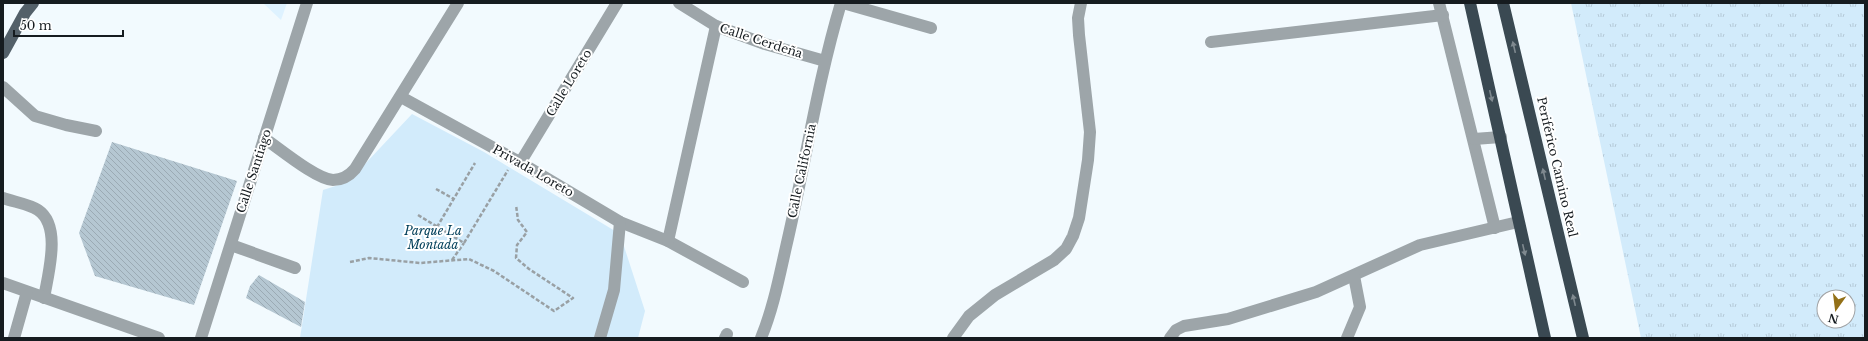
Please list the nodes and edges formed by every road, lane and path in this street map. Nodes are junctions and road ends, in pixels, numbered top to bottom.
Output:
1 (33, 3) edge
2 (307, 3) edge
3 (458, 3) edge
4 (618, 3) edge
5 (679, 3) edge
6 (842, 3) edge
7 (1081, 3) edge
8 (1439, 3) edge
9 (1470, 3) edge
10 (1503, 3) edge
11 (25, 8) edge
12 (1443, 15) junction
13 (716, 26) junction
14 (931, 28) dead end
15 (1211, 42) dead end
16 (3, 53) edge
17 (825, 61) junction
18 (3, 87) edge
19 (401, 96) junction
20 (96, 131) dead end
21 (1501, 137) junction
22 (264, 138) junction
23 (1474, 139) junction
24 (517, 161) junction
25 (476, 163) dead end
26 (436, 189) dead end
27 (3, 198) edge
28 (454, 199) junction
29 (516, 205) dead end
30 (418, 215) dead end
31 (620, 222) junction
32 (1518, 222) junction
33 (437, 227) junction
34 (1495, 228) junction
35 (668, 241) junction
36 (464, 243) junction
37 (231, 245) junction
38 (452, 260) junction
39 (350, 262) dead end
40 (295, 268) dead end
41 (1354, 276) junction
42 (743, 282) dead end
43 (3, 283) edge
44 (28, 292) junction
45 (44, 298) junction
46 (14, 338) edge
47 (159, 338) edge
48 (201, 338) edge
49 (600, 338) edge
50 (761, 338) edge
51 (953, 338) edge
52 (1170, 338) edge
53 (1347, 338) edge
54 (1545, 338) edge
55 (1583, 338) edge

1 - 11 main road
2 - 22 street, Calle Santiago
3 - 19 street
4 - 24 street, Calle Loreto
5 - 13 street, Calle Cerdeña
6 - 14 street
6 - 17 street, Calle California
7 - 51 street
8 - 12 street
9 -> 21 highway
55 -> 10 highway, Periférico Camino Real
11 - 16 main road
12 - 15 street
12 - 23 street
13 - 17 street, Calle Cerdeña
13 - 35 street
17 - 50 street, Calle California
18 - 20 street
19 - 22 street
19 - 24 street, Privada Loreto
21 - 23 street
21 - 32 highway
22 - 37 street, Calle Santiago
23 - 34 street
24 - 31 street, Privada Loreto
24 - 36 path
25 - 28 path
26 - 28 path
27 - 45 street
28 - 33 path
29 - 38 path
30 - 33 path
31 - 35 street, Privada Loreto
31 - 49 street
32 - 34 street
32 -> 54 highway
33 - 36 path
34 - 41 street
35 - 42 street, Privada Loreto
36 - 38 path
37 - 40 street
37 - 48 street, Calle Santiago
38 - 39 path
41 - 52 street
41 - 53 street
43 - 44 street
44 - 45 street
44 - 46 street
45 - 47 street

